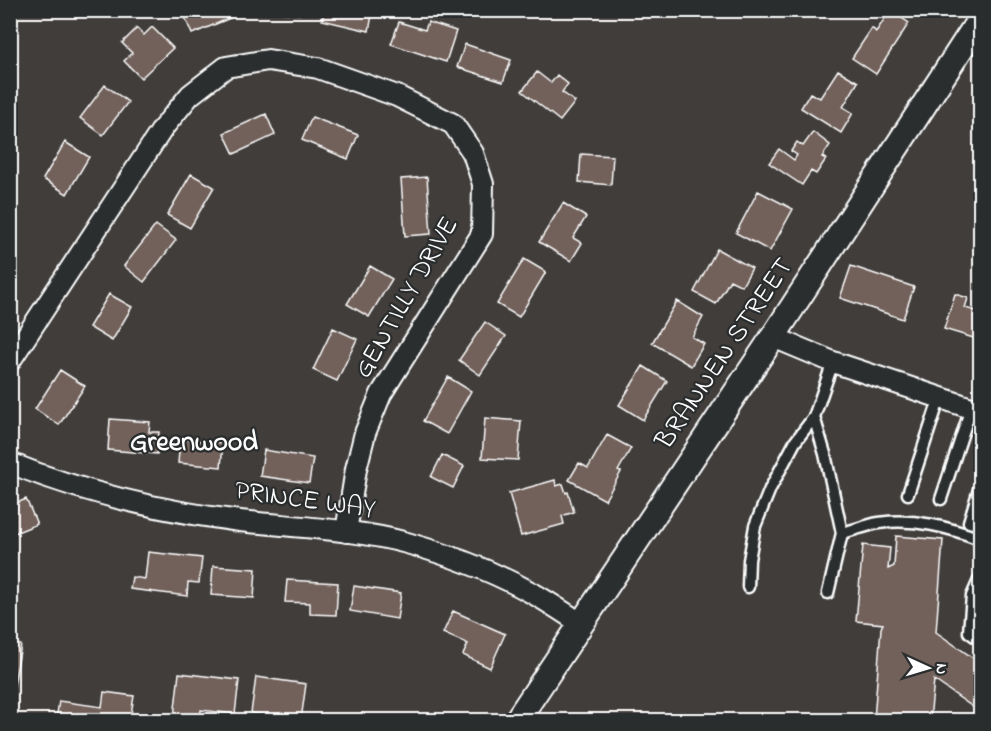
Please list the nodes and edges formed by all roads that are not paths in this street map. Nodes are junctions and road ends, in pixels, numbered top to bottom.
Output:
1 (981, 20) edge
2 (773, 337) junction
3 (10, 361) edge
4 (833, 362) junction
5 (940, 398) junction
6 (976, 409) edge
7 (814, 417) junction
8 (10, 463) edge
9 (981, 486) edge
10 (908, 494) dead end
11 (941, 500) dead end
12 (981, 525) edge
13 (346, 532) junction
14 (842, 533) junction
15 (981, 539) edge
16 (981, 578) edge
17 (748, 586) dead end
18 (828, 593) dead end
19 (580, 623) junction
20 (981, 640) edge
21 (517, 720) edge

1 - 2 street, BRANNEN STREET
2 - 4 street
2 - 19 street, BRANNEN STREET
3 - 13 street, GENTILLY DRIVE
4 - 5 street
4 - 7 lane
5 - 6 street
5 - 10 lane
6 - 11 lane
7 - 14 lane
7 - 17 lane
8 - 13 street, PRINCE WAY
9 - 12 lane
13 - 19 street, PRINCE WAY
14 - 15 lane
14 - 18 lane
16 - 20 lane
19 - 21 street, BRANNEN STREET

